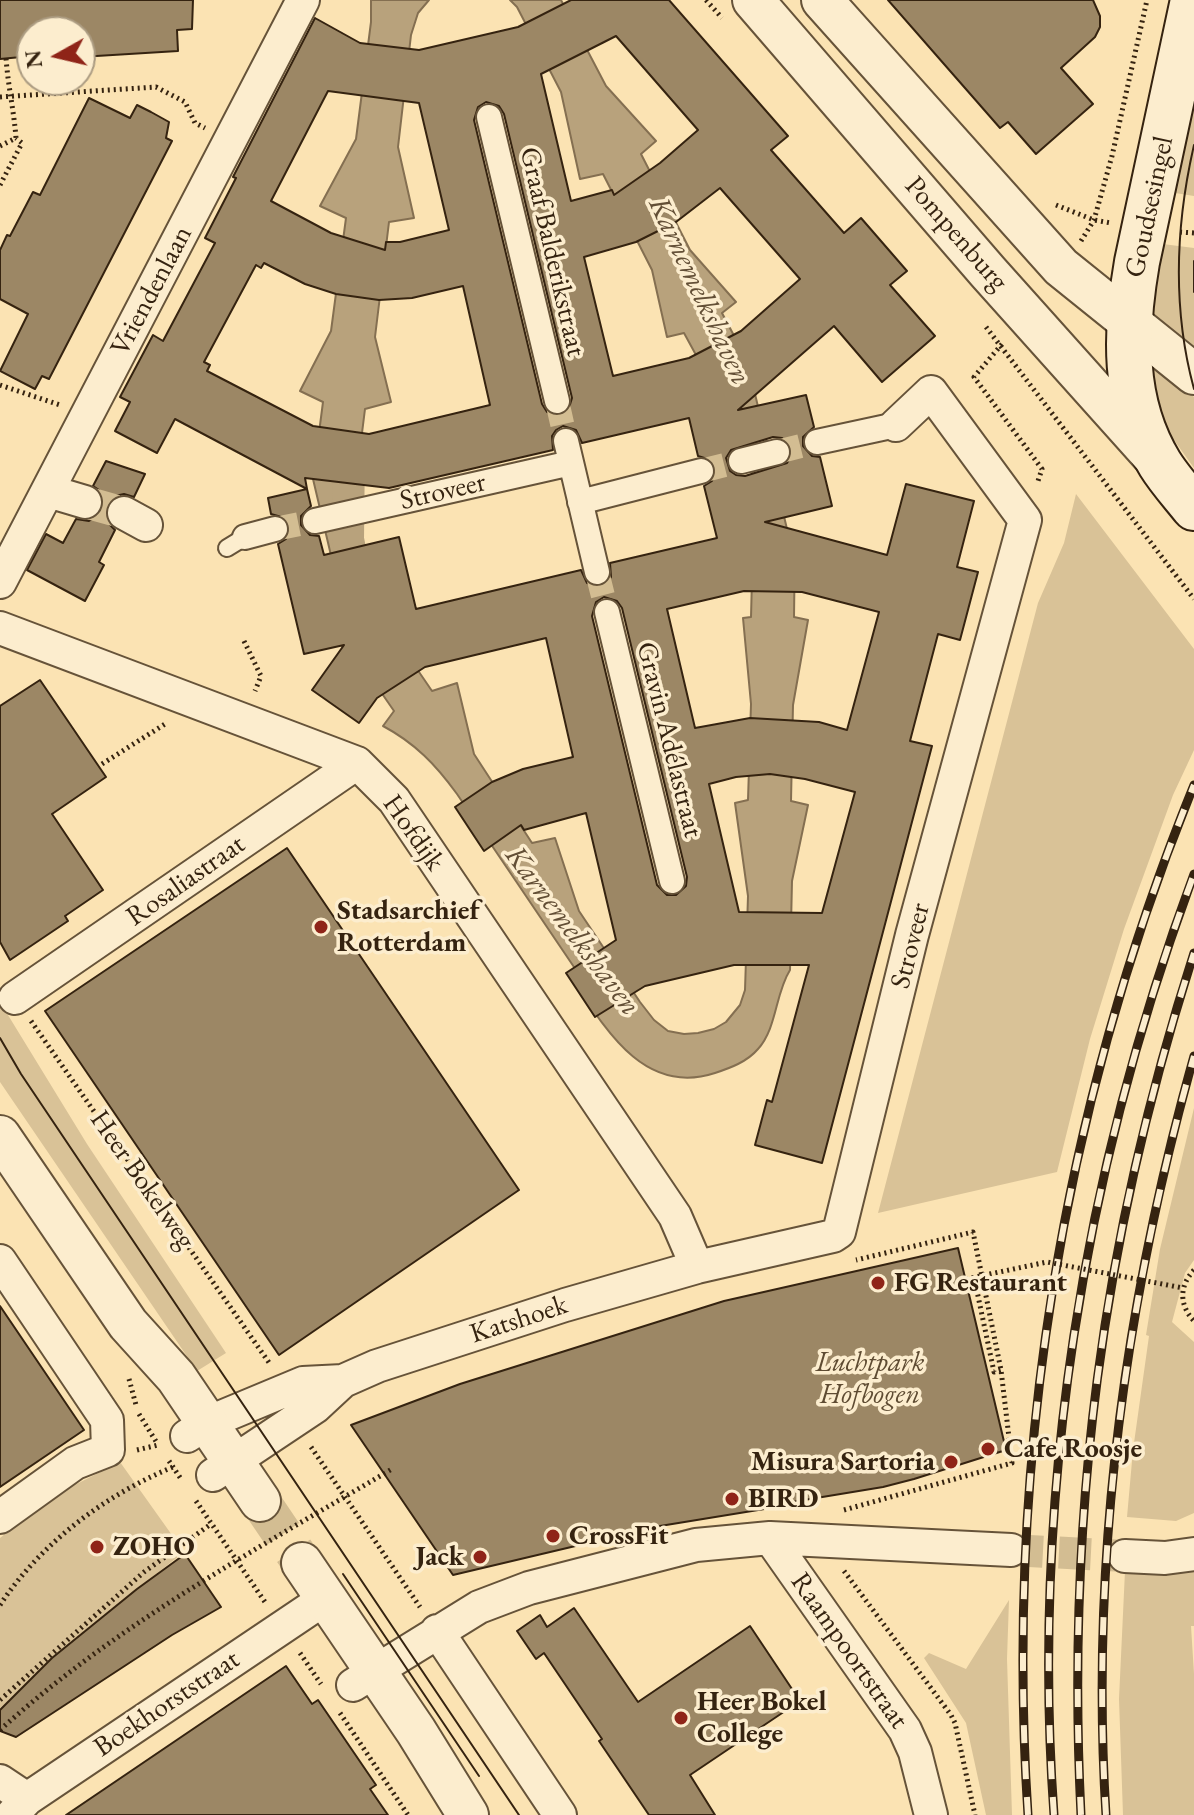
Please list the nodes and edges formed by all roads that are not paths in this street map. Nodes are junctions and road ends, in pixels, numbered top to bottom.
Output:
1 (303, 0) edge
2 (753, 0) edge
3 (822, 0) edge
4 (1193, 0) edge
5 (489, 117) dead end
6 (1128, 321) junction
7 (1194, 374) edge
8 (557, 401) tunnel mouth
9 (896, 425) joint
10 (817, 442) tunnel mouth
11 (777, 452) tunnel mouth
12 (741, 461) tunnel mouth
13 (1161, 466) junction
14 (701, 471) tunnel mouth
15 (48, 491) junction
16 (85, 502) tunnel mouth
17 (580, 502) junction
18 (1194, 508) edge
19 (315, 521) tunnel mouth
20 (275, 529) tunnel mouth
21 (236, 542) dead end
22 (5, 563) edge
23 (597, 572) tunnel mouth
24 (607, 612) tunnel mouth
25 (0, 628) edge
26 (357, 763) junction
27 (672, 881) dead end
28 (15, 998) road end
29 (0, 1136) edge
30 (0, 1261) edge
31 (697, 1267) junction
32 (343, 1381) junction
33 (181, 1443) junction
34 (223, 1469) junction
35 (237, 1513) tunnel mouth
36 (0, 1517) edge
37 (770, 1538) junction
38 (1011, 1550) tunnel mouth
39 (1194, 1554) edge
40 (1125, 1556) tunnel mouth
41 (291, 1569) tunnel mouth
42 (304, 1612) junction
43 (437, 1631) junction
44 (347, 1688) junction
45 (0, 1781) edge
46 (19, 1807) edge
47 (459, 1815) edge
48 (468, 1815) edge
49 (560, 1815) edge
50 (931, 1815) edge

1 - 15 street, Vriendenlaan
2 - 13 street, Pompenburg
3 - 6 street, Pompenburg
4 - 6 main road, Goudsesingel
5 - 8 street, Graaf Balderikstraat
6 - 7 street, Pompenburg
6 - 13 main road, Pompenburg
9 - 10 street
9 - 31 street, Stroveer
11 - 12 street
13 - 18 main road, Pompenburg
14 - 17 street
15 - 16 street
15 - 22 street, Vriendenlaan
17 - 19 street, Stroveer
17 - 23 street
20 - 21 street
24 - 27 street, Gravin Adélastraat
25 - 26 street, Hofdijk
26 - 28 street, Rosaliastraat
26 - 31 street, Hofdijk
29 - 33 street
30 - 36 street
31 - 32 street, Katshoek
32 - 33 street, Katshoek
32 - 34 street, Katshoek
33 - 34 street
34 - 35 street
37 - 38 street, Raampoortstraat
37 - 43 street, Raampoortstraat
37 - 50 street, Raampoortstraat
39 - 40 street
41 - 42 street
42 - 44 street
42 - 46 street, Boekhorststraat
43 - 44 street, Raampoortstraat
43 - 49 street
44 - 47 street
44 - 48 street
45 - 46 street

